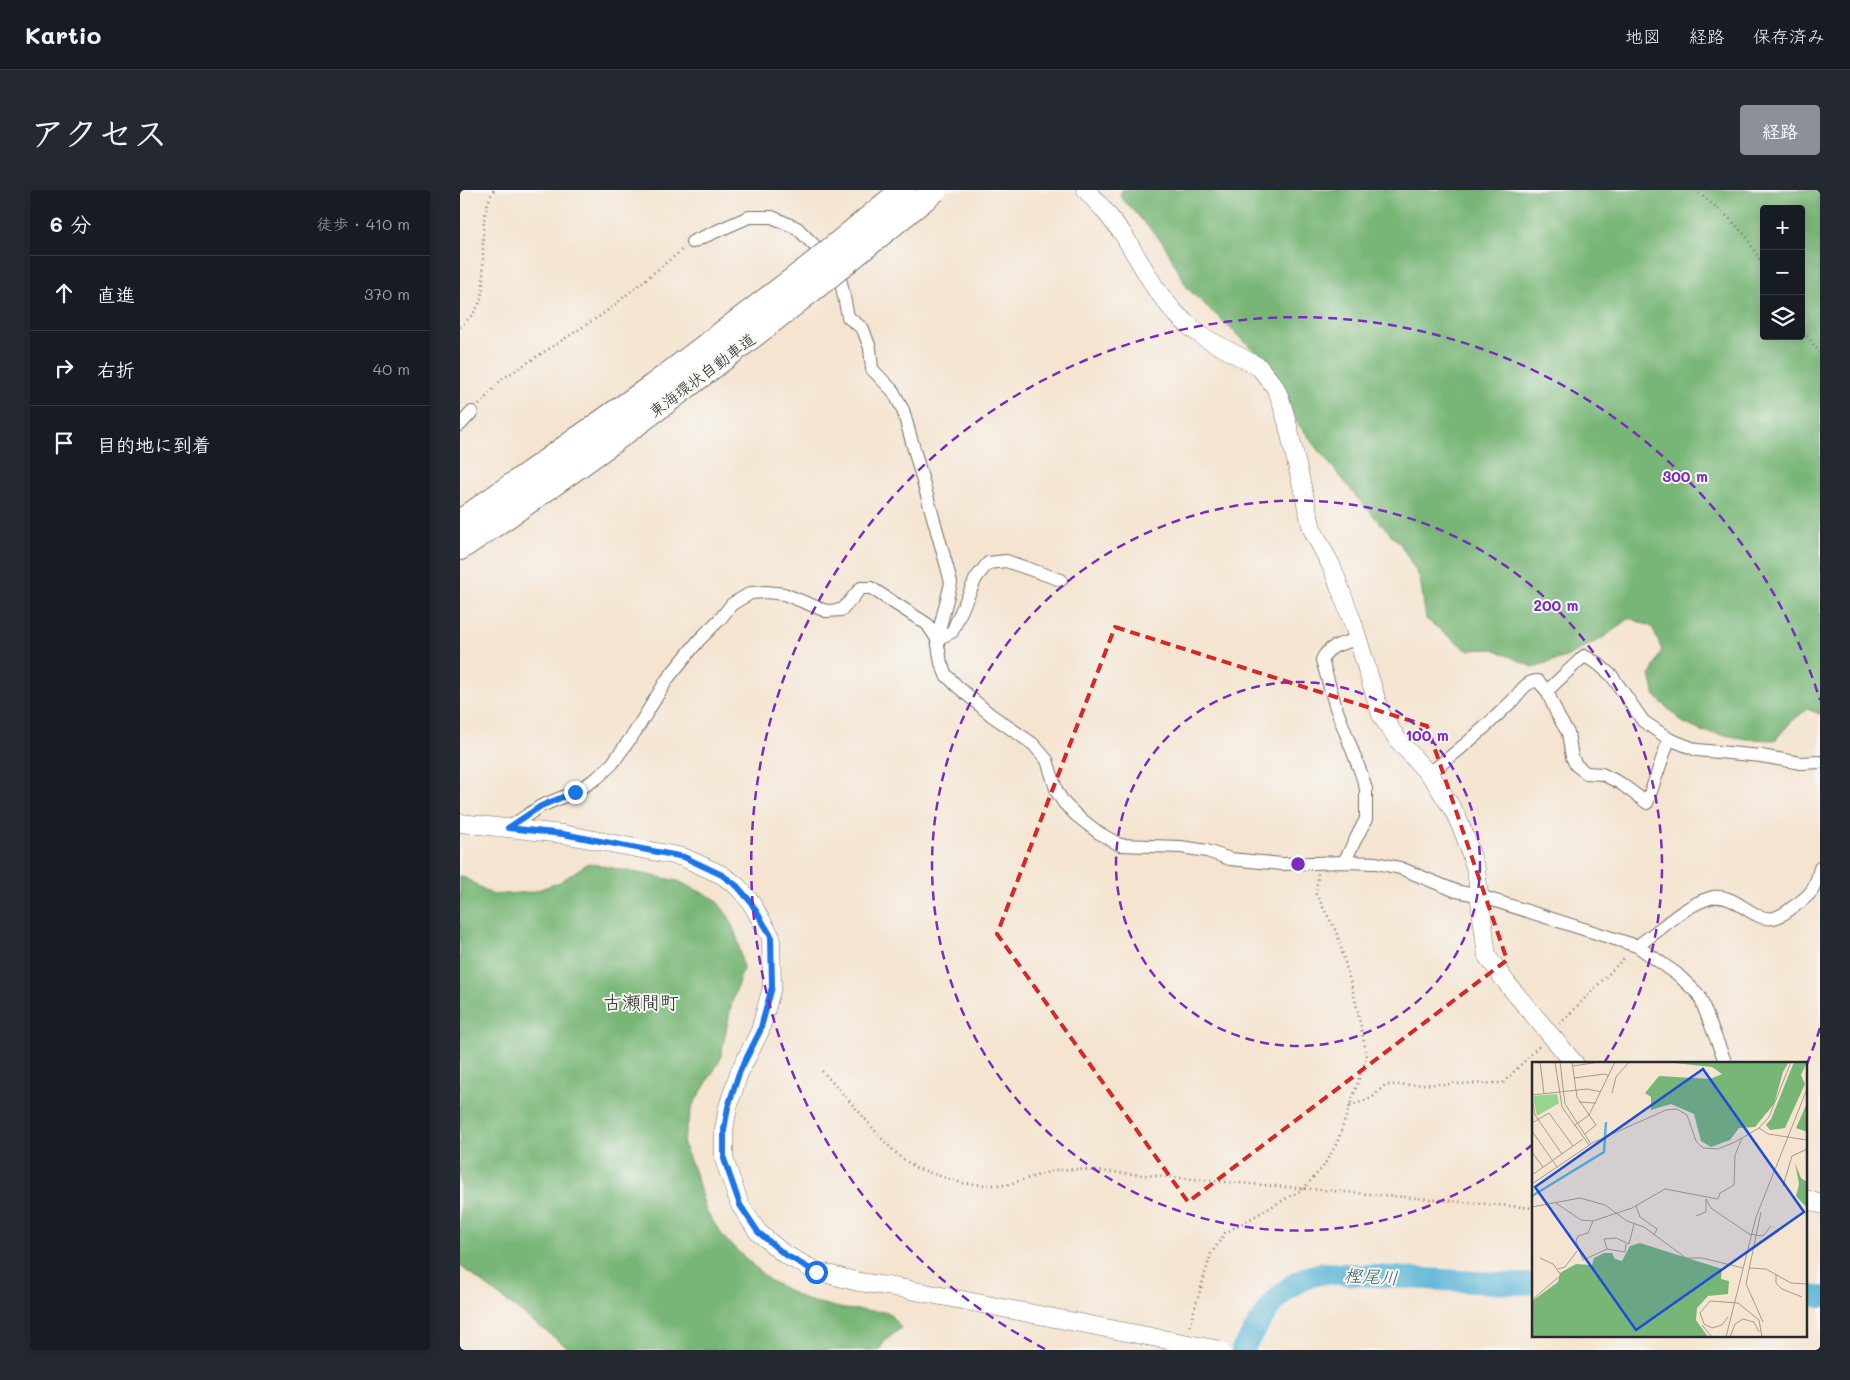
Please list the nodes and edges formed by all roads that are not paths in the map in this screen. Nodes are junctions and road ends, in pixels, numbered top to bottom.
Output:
1 (879, 190) edge
2 (903, 190) edge
3 (935, 190) edge
4 (1086, 190) edge
5 (692, 242) road end
6 (813, 268) junction
7 (472, 412) road end
8 (460, 425) edge
9 (460, 522) edge
10 (460, 548) edge
11 (1061, 580) dead end
12 (937, 639) junction
13 (1359, 639) junction
14 (1547, 691) junction
15 (1669, 739) junction
16 (1820, 762) edge
17 (1428, 774) junction
18 (460, 823) edge
19 (508, 828) junction
20 (1344, 862) junction
21 (1820, 868) edge
22 (1480, 896) junction
23 (1636, 946) junction
24 (1573, 1062) edge
25 (1725, 1062) edge
26 (1808, 1200) edge
27 (1820, 1204) edge
28 (1220, 1350) edge

1 - 6 highway
2 - 6 highway, 東海環状自動車道, bridge
3 - 6 highway, 東海環状自動車道, bridge
4 - 13 street
5 - 12 street
6 - 9 highway, 東海環状自動車道
6 - 10 highway, 東海環状自動車道
7 - 8 street
11 - 12 street
12 - 19 street
12 - 20 street
13 - 17 street
13 - 20 street
14 - 15 street
14 - 15 street
14 - 17 street
15 - 16 street
17 - 22 street
18 - 19 street
19 - 28 street, bridge
20 - 22 street
21 - 23 street
22 - 23 street
22 - 24 street
23 - 25 street
26 - 27 street

